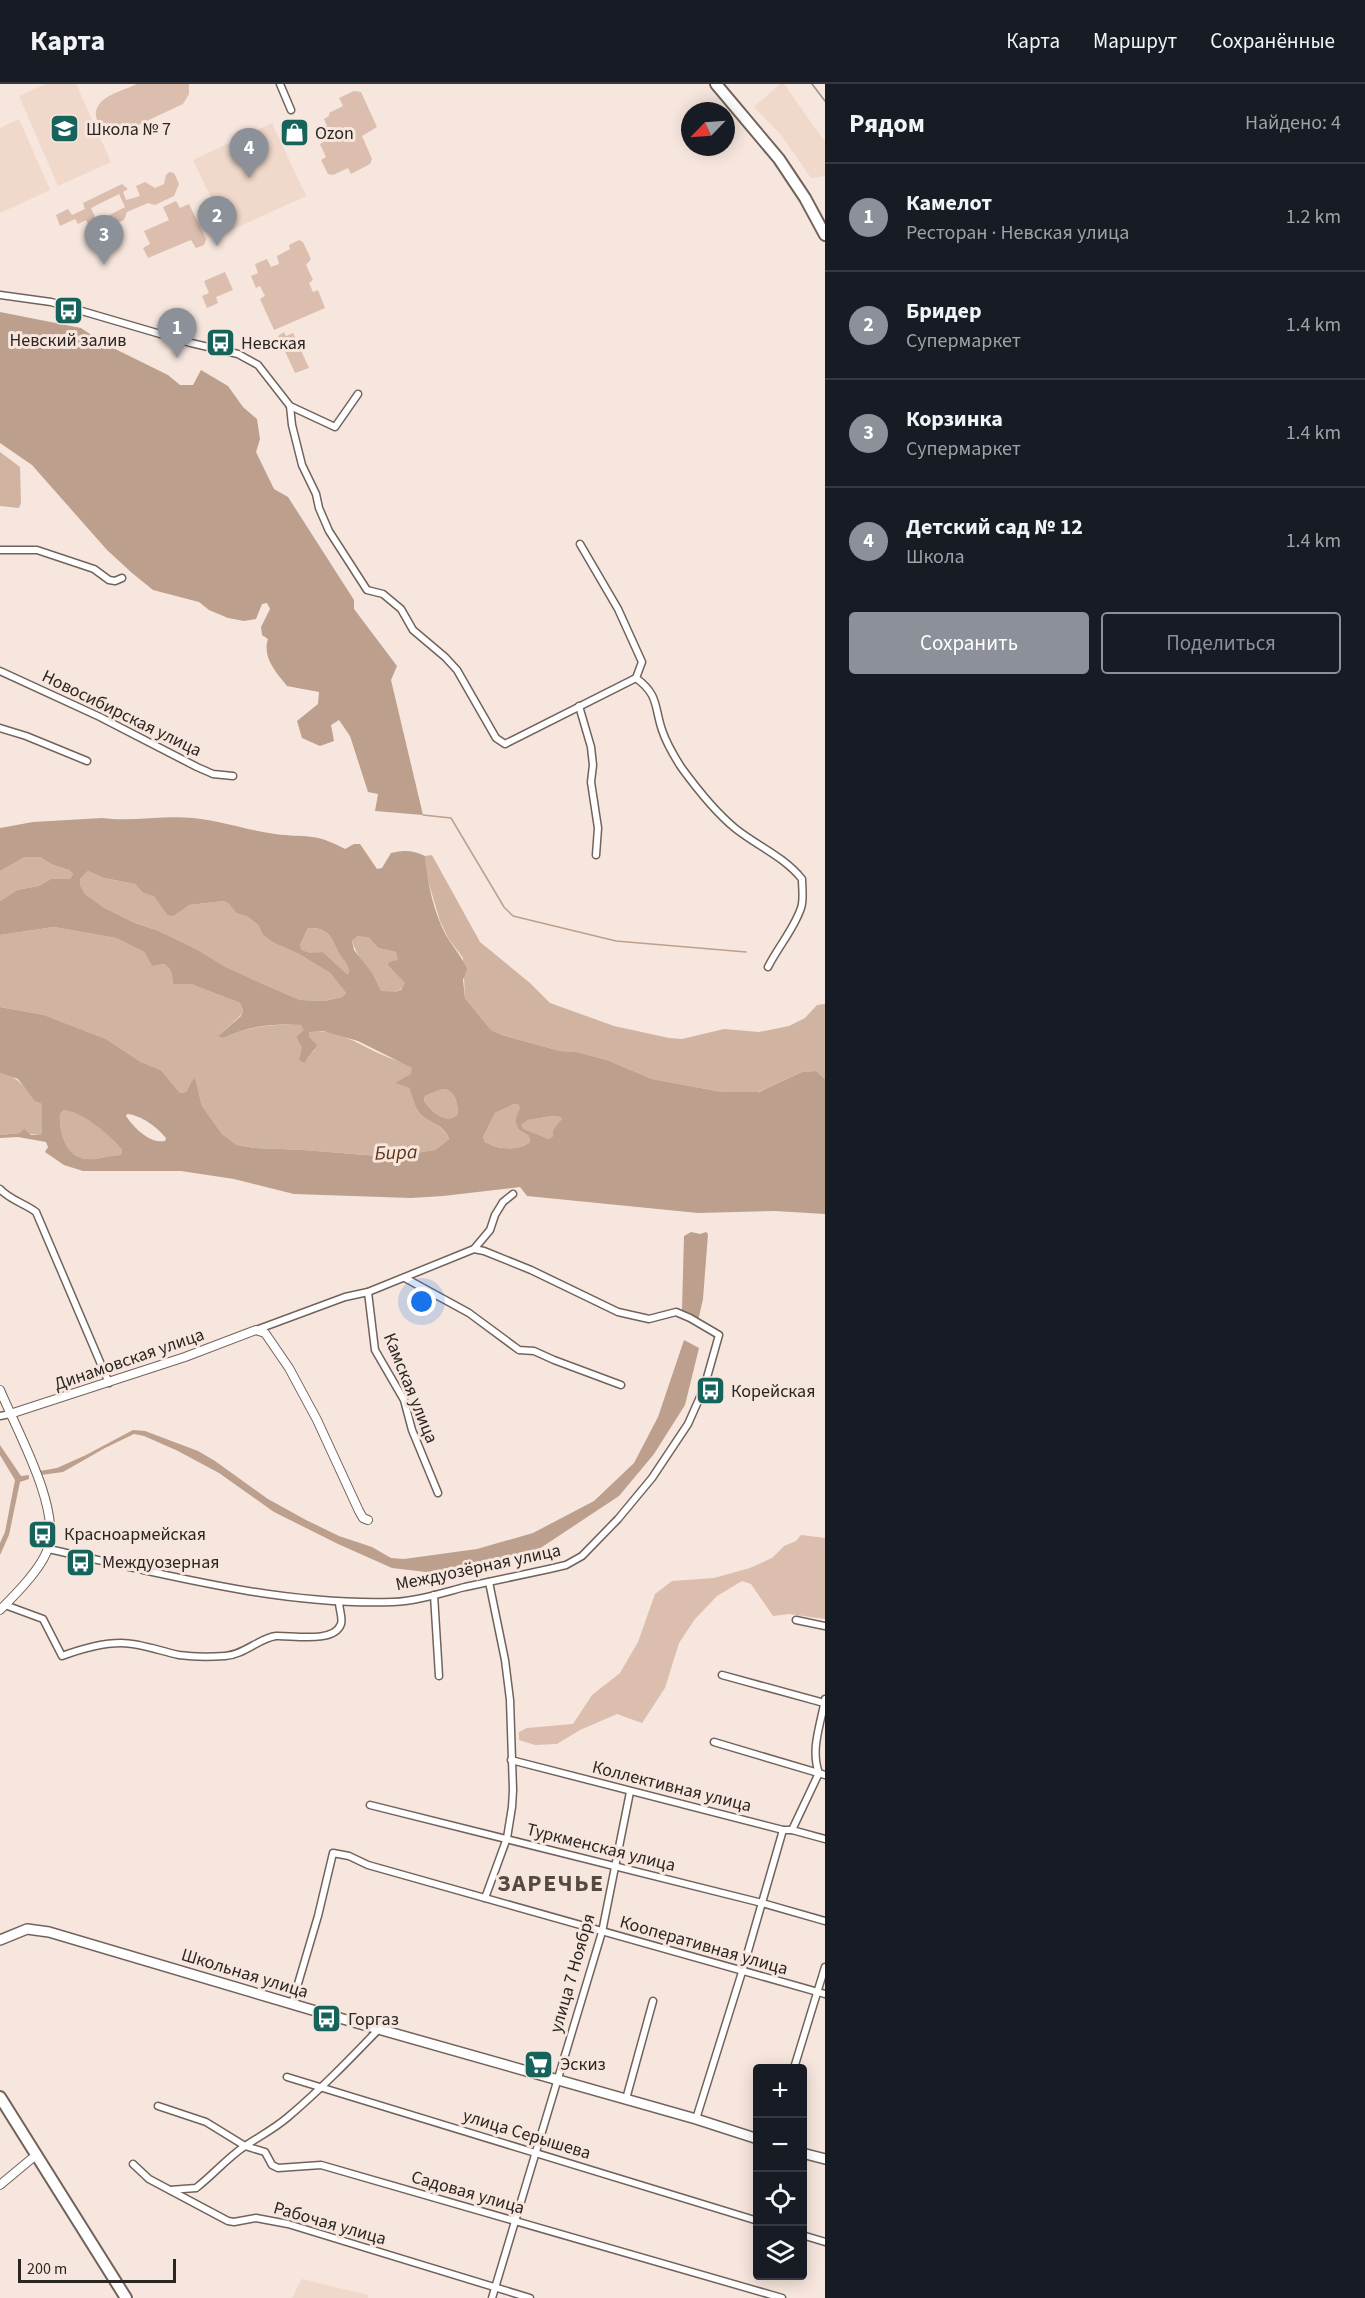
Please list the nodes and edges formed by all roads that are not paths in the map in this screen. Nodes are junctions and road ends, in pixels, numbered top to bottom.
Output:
1 (280, 84) edge
2 (716, 84) edge
3 (291, 110) dead end
4 (825, 234) edge
5 (0, 296) edge
6 (358, 394) dead end
7 (290, 406) junction
8 (580, 544) dead end
9 (0, 550) edge
10 (122, 578) dead end
11 (0, 671) edge
12 (636, 678) junction
13 (579, 706) junction
14 (0, 728) edge
15 (87, 761) dead end
16 (233, 776) dead end
17 (596, 855) dead end
18 (768, 967) dead end
19 (0, 1189) edge
20 (513, 1194) dead end
21 (474, 1249) junction
22 (405, 1278) junction
23 (368, 1292) junction
24 (256, 1330) junction
25 (109, 1383) junction
26 (621, 1385) dead end
27 (0, 1390) edge
28 (10, 1414) junction
29 (0, 1416) edge
30 (438, 1493) dead end
31 (368, 1520) dead end
32 (48, 1549) junction
33 (489, 1582) junction
34 (434, 1595) junction
35 (339, 1602) junction
36 (2, 1608) edge
37 (796, 1620) dead end
38 (825, 1626) edge
39 (722, 1675) dead end
40 (439, 1676) dead end
41 (825, 1701) edge
42 (823, 1718) edge
43 (714, 1742) dead end
44 (511, 1760) junction
45 (822, 1774) edge
46 (630, 1792) junction
47 (370, 1805) dead end
48 (783, 1830) junction
49 (792, 1830) junction
50 (507, 1838) junction
51 (825, 1839) edge
52 (615, 1867) junction
53 (485, 1898) junction
54 (762, 1903) junction
55 (825, 1921) edge
56 (602, 1932) junction
57 (0, 1940) edge
58 (825, 1967) edge
59 (742, 1972) junction
60 (817, 1992) junction
61 (825, 1994) edge
62 (653, 2001) dead end
63 (292, 2004) junction
64 (378, 2030) junction
65 (795, 2064) edge
66 (287, 2077) dead end
67 (558, 2079) junction
68 (321, 2088) junction
69 (0, 2097) edge
70 (626, 2099) junction
71 (158, 2106) dead end
72 (696, 2119) junction
73 (753, 2137) edge
74 (245, 2146) junction
75 (537, 2152) junction
76 (807, 2154) edge
77 (36, 2155) junction
78 (825, 2159) edge
79 (133, 2164) dead end
80 (0, 2185) edge
81 (169, 2190) junction
82 (753, 2220) edge
83 (515, 2221) junction
84 (807, 2237) edge
85 (825, 2242) edge
86 (496, 2286) junction
87 (126, 2298) edge
88 (492, 2298) edge
89 (530, 2298) edge
90 (782, 2298) edge

1 - 3 street
2 - 4 main road
5 - 7 street
6 - 7 street
7 - 13 street
8 - 12 street
9 - 10 street
11 - 16 street, Новосибирская улица
12 - 13 street
12 - 18 street
13 - 17 street
14 - 15 street
19 - 25 street
20 - 21 street
21 - 22 street
21 - 33 street, Междуозёрная улица
22 - 23 street
22 - 26 street
23 - 24 street
23 - 30 street, Камская улица
24 - 25 street, Динамовская улица
24 - 31 street
25 - 28 street, Динамовская улица
27 - 28 street
28 - 29 street
28 - 32 street
32 - 35 street, Междуозёрная улица
32 - 36 street
33 - 34 street, Междуозёрная улица
33 - 44 street
34 - 35 street, Междуозёрная улица
34 - 40 street
35 - 36 street
37 - 38 street
39 - 41 street
41 - 42 street
42 - 45 street
43 - 45 street
44 - 46 street, Коллективная улица
44 - 50 street
45 - 49 street
46 - 48 street, Коллективная улица
46 - 52 street, улица 7 Ноября
47 - 50 street, Туркменская улица
48 - 49 street, Коллективная улица
48 - 54 street
49 - 51 street, Коллективная улица
50 - 52 street, Туркменская улица
50 - 53 street
52 - 54 street, Туркменская улица
52 - 56 street, улица 7 Ноября
53 - 56 street, Кооперативная улица
53 - 63 street, Кооперативная улица
54 - 55 street, Туркменская улица
54 - 59 street
56 - 59 street, Кооперативная улица
56 - 67 street, улица 7 Ноября
57 - 63 main road, Школьная улица
58 - 60 street
59 - 60 street, Кооперативная улица
59 - 72 street
60 - 61 street, Кооперативная улица
60 - 65 street
62 - 70 street
63 - 64 main road, Школьная улица
64 - 67 main road, Школьная улица
64 - 68 street
66 - 68 street, улица Серышева
67 - 70 main road, Школьная улица
67 - 75 street, улица 7 Ноября
68 - 74 street
68 - 75 street, улица Серышева
69 - 77 main road
70 - 72 main road, Школьная улица
71 - 74 street, Садовая улица
72 - 73 main road, Школьная улица
74 - 81 street
74 - 83 street, Садовая улица
75 - 82 street, улица Серышева
75 - 83 street, улица 7 Ноября
76 - 78 main road
77 - 80 street
77 - 87 main road
79 - 81 street, Рабочая улица
81 - 86 street, Рабочая улица
83 - 86 street, улица 7 Ноября
83 - 90 street, Садовая улица
84 - 85 street
86 - 88 street, улица 7 Ноября
86 - 89 street, Рабочая улица

